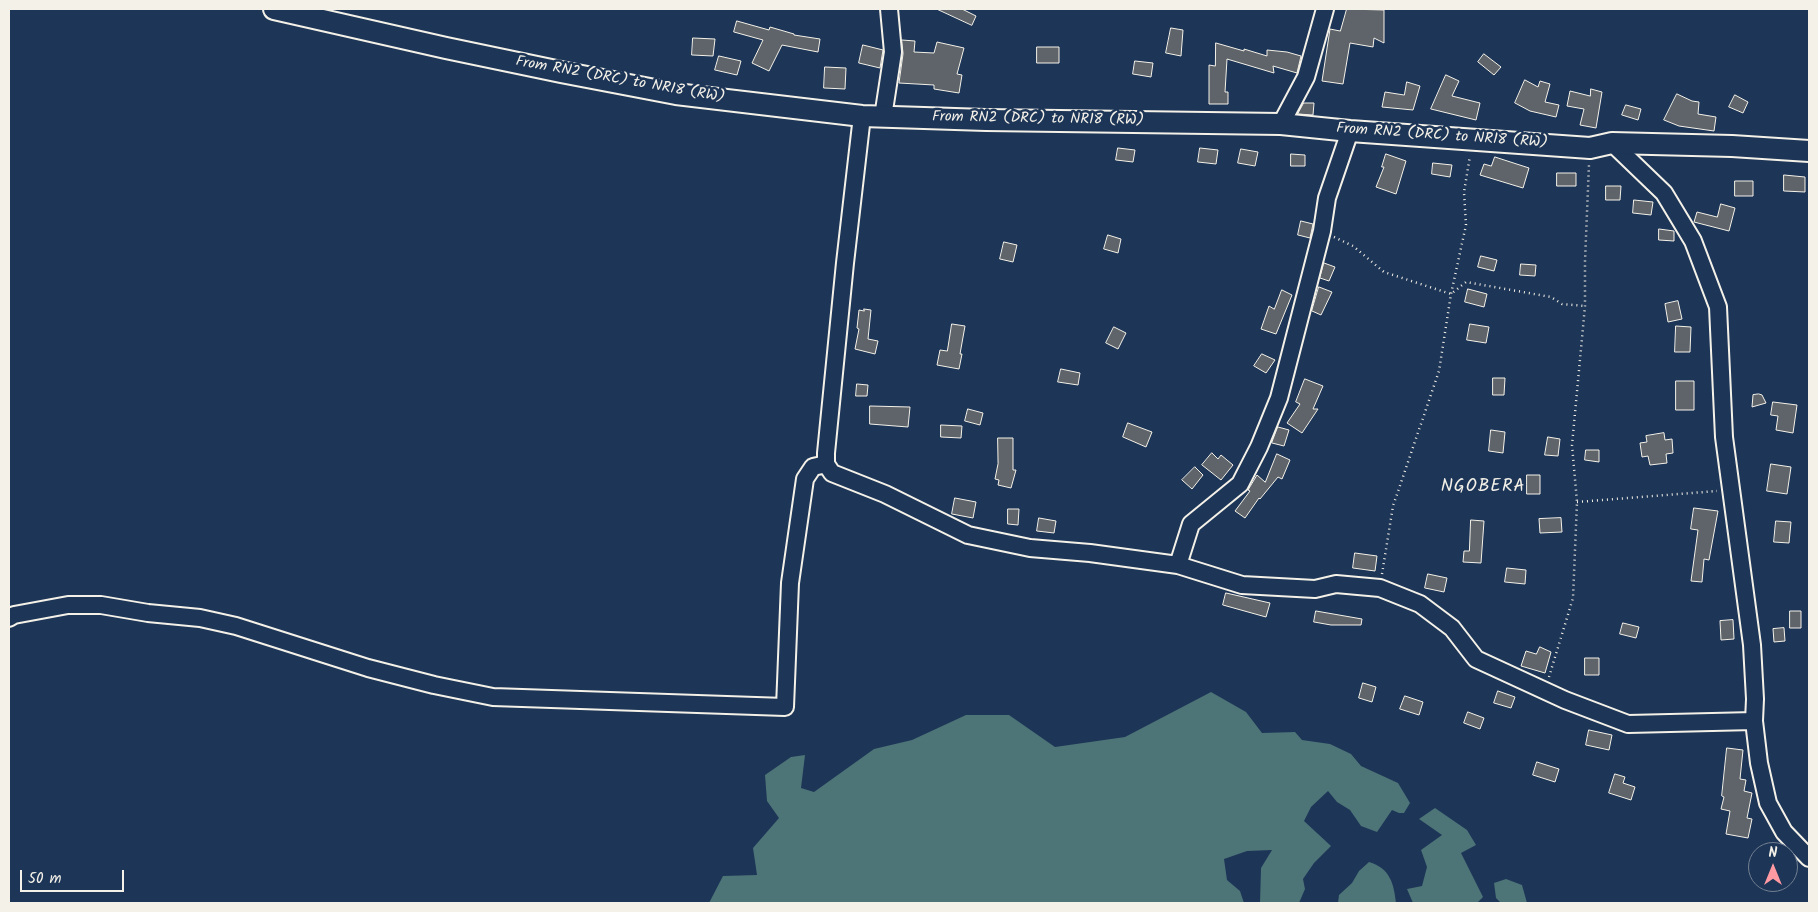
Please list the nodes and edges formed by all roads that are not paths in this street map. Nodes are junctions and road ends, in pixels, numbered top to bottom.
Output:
1 (274, 9) edge
2 (890, 9) edge
3 (1325, 9) edge
4 (862, 116) junction
5 (883, 117) junction
6 (1281, 124) junction
7 (1350, 131) junction
8 (1612, 143) junction
9 (1809, 151) edge
10 (826, 464) junction
11 (1178, 565) junction
12 (9, 618) edge
13 (1754, 721) junction
14 (1809, 858) edge

1 - 4 main road, From RN2 (DRC) to NR18 (RW)
2 - 5 street
3 - 6 street
4 - 5 main road, From RN2 (DRC) to NR18 (RW)
4 - 10 street
5 - 6 main road, From RN2 (DRC) to NR18 (RW)
6 - 7 main road, From RN2 (DRC) to NR18 (RW)
7 - 8 main road, From RN2 (DRC) to NR18 (RW)
7 - 11 street
8 - 9 main road, From RN2 (DRC) to NR18 (RW)
8 - 13 street
10 - 11 street
10 - 12 street
11 - 13 street
13 - 14 street

